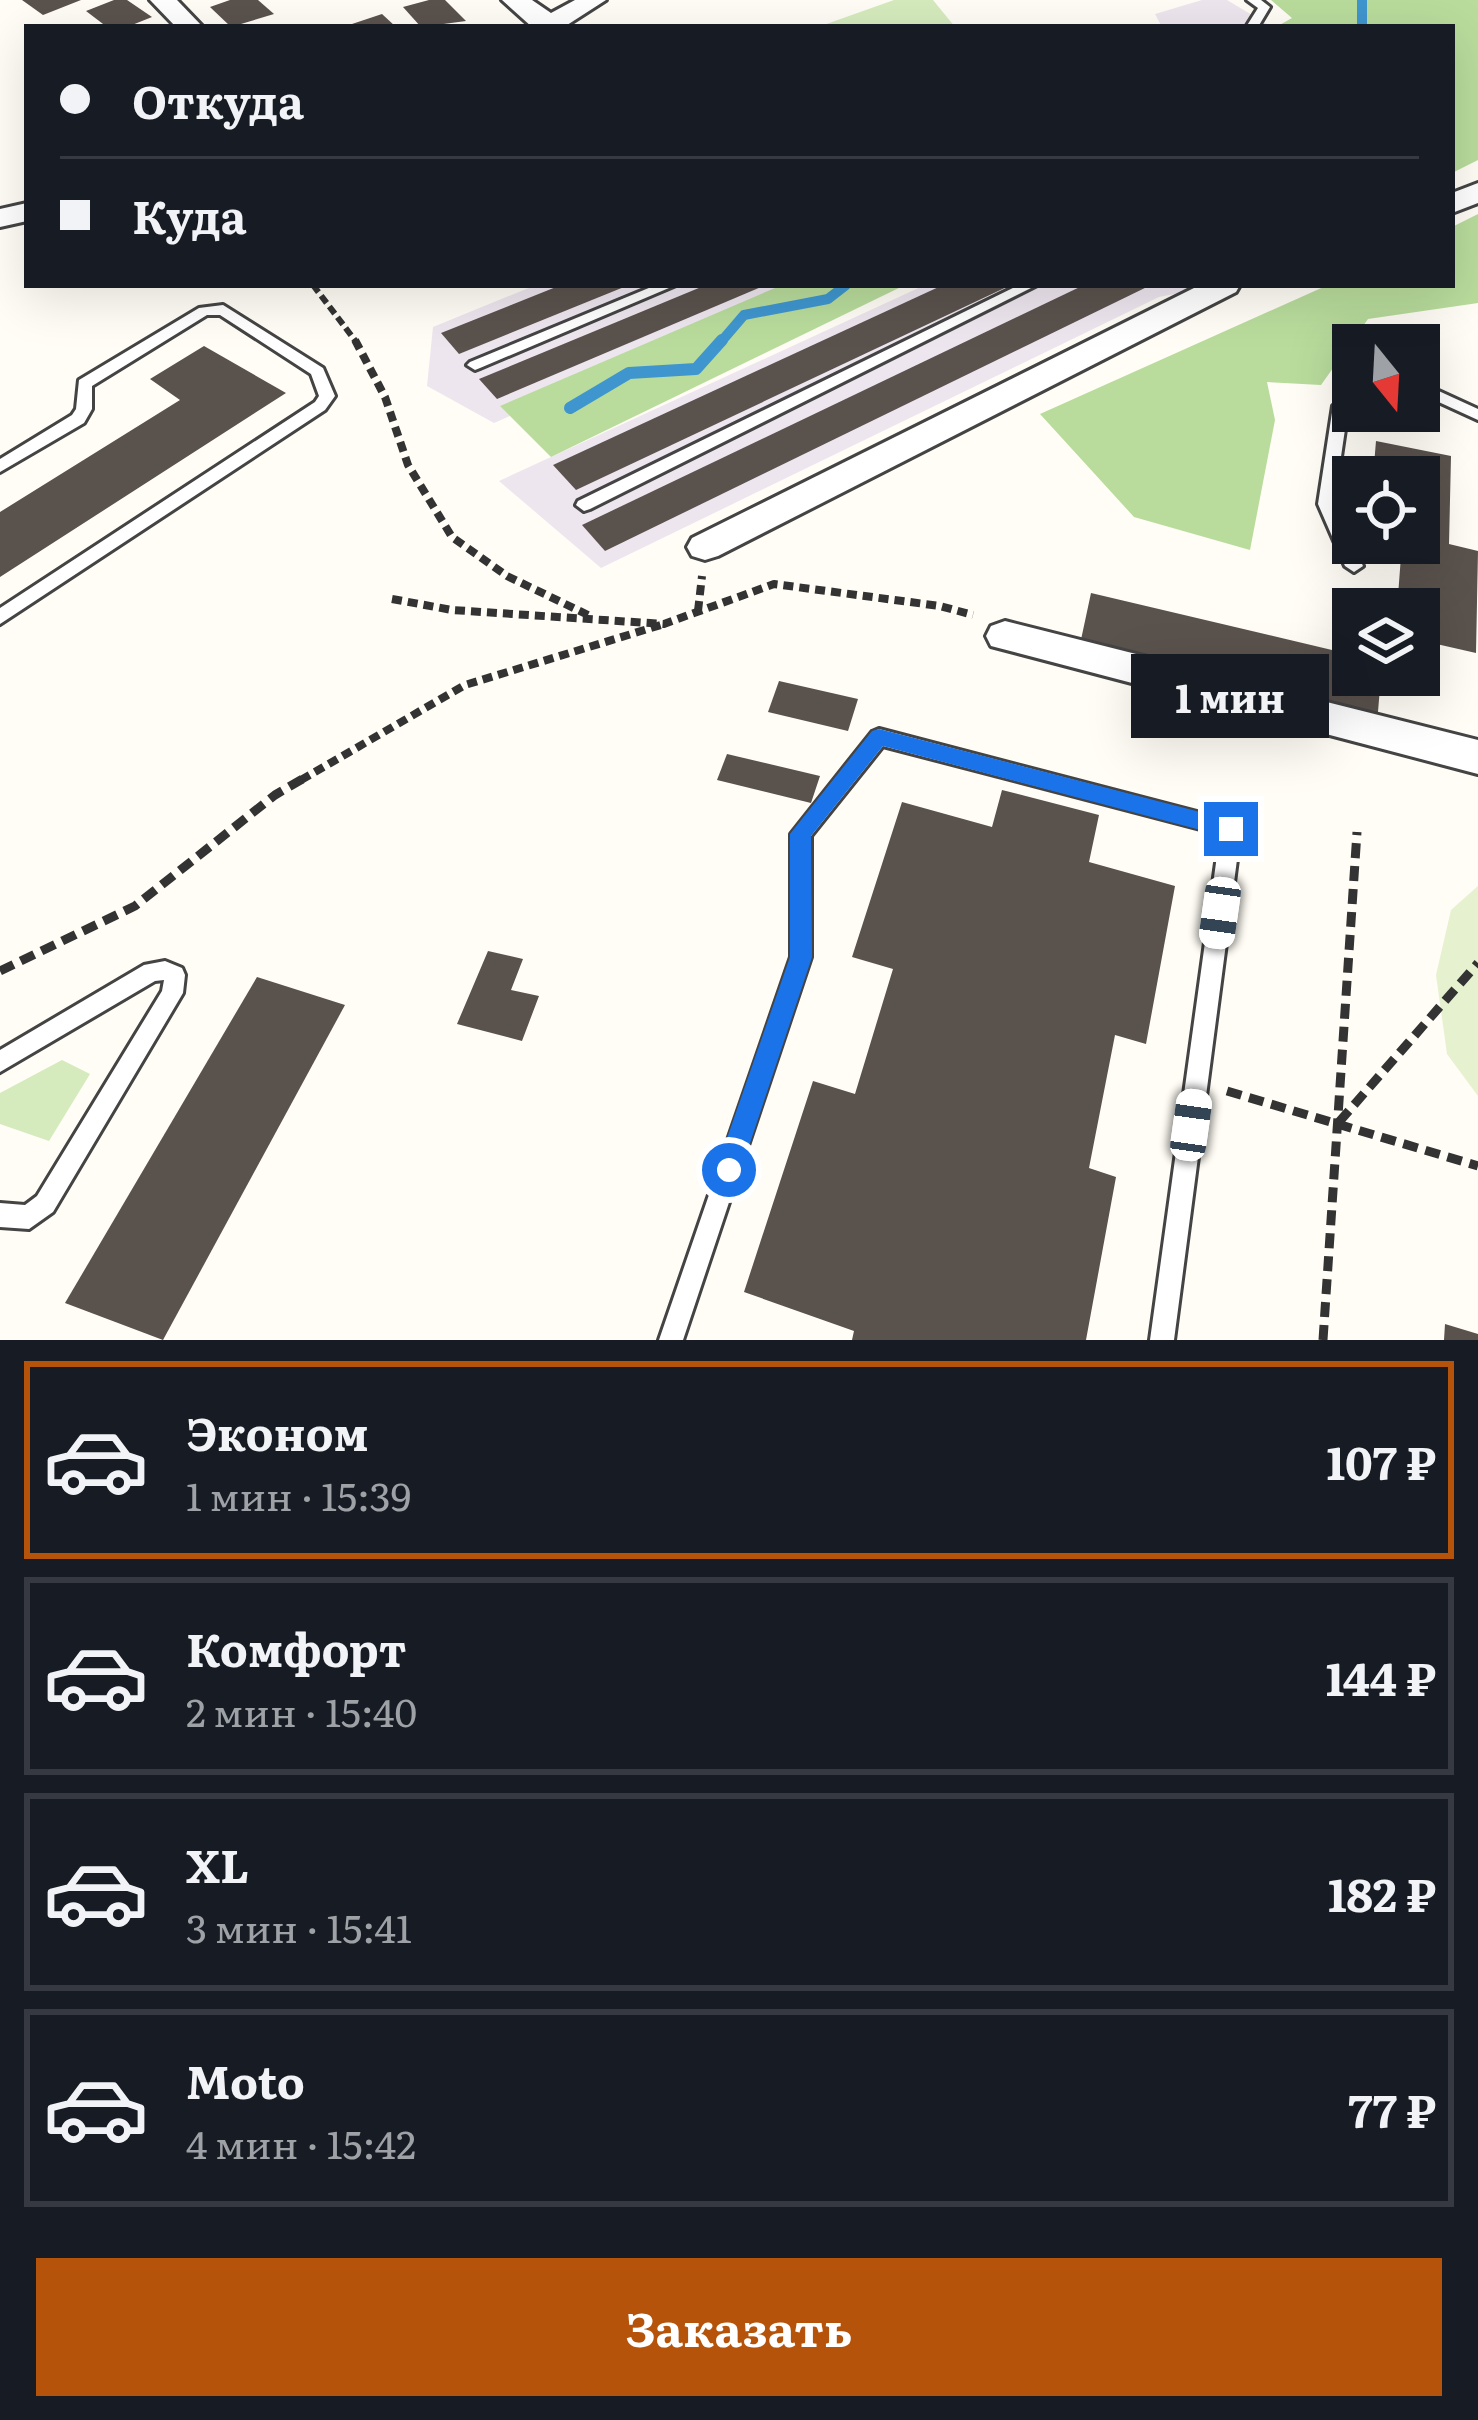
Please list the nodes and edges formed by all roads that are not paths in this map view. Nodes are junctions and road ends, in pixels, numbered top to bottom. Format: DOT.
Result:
graph roads {
  1 [pos="163,0"];
  2 [pos="514,0"];
  3 [pos="1253,0"];
  4 [pos="592,1"];
  5 [pos="187,24"];
  6 [pos="545,24"];
  7 [pos="552,24"];
  8 [pos="1254,24"];
  9 [pos="662,288"];
  10 [pos="1024,288"];
  11 [pos="1219,288"];
  12 [pos="475,365"];
  13 [pos="1440,397"];
  14 [pos="1478,415"];
  15 [pos="1337,432"];
  16 [pos="0,466"];
  17 [pos="584,505"];
  18 [pos="705,548"];
  19 [pos="1354,566"];
  20 [pos="0,617"];
  21 [pos="1005,636"];
  22 [pos="1478,757"];
  23 [pos="0,1062"];
  24 [pos="0,1215"];
  25 [pos="671,1340"];
  26 [pos="1162,1340"];
  1 -- 5 [label="street"];
  2 -- 6 [label="street"];
  3 -- 8 [label="lane"];
  4 -- 7 [label="street"];
  9 -- 12 [label="lane"];
  10 -- 17 [label="lane"];
  11 -- 18 [label="street"];
  13 -- 14 [label="lane"];
  15 -- 19 [label="lane"];
  16 -- 20 [label="lane"];
  21 -- 22 [label="street"];
  23 -- 24 [label="lane"];
  25 -- 26 [label="lane"];
}
